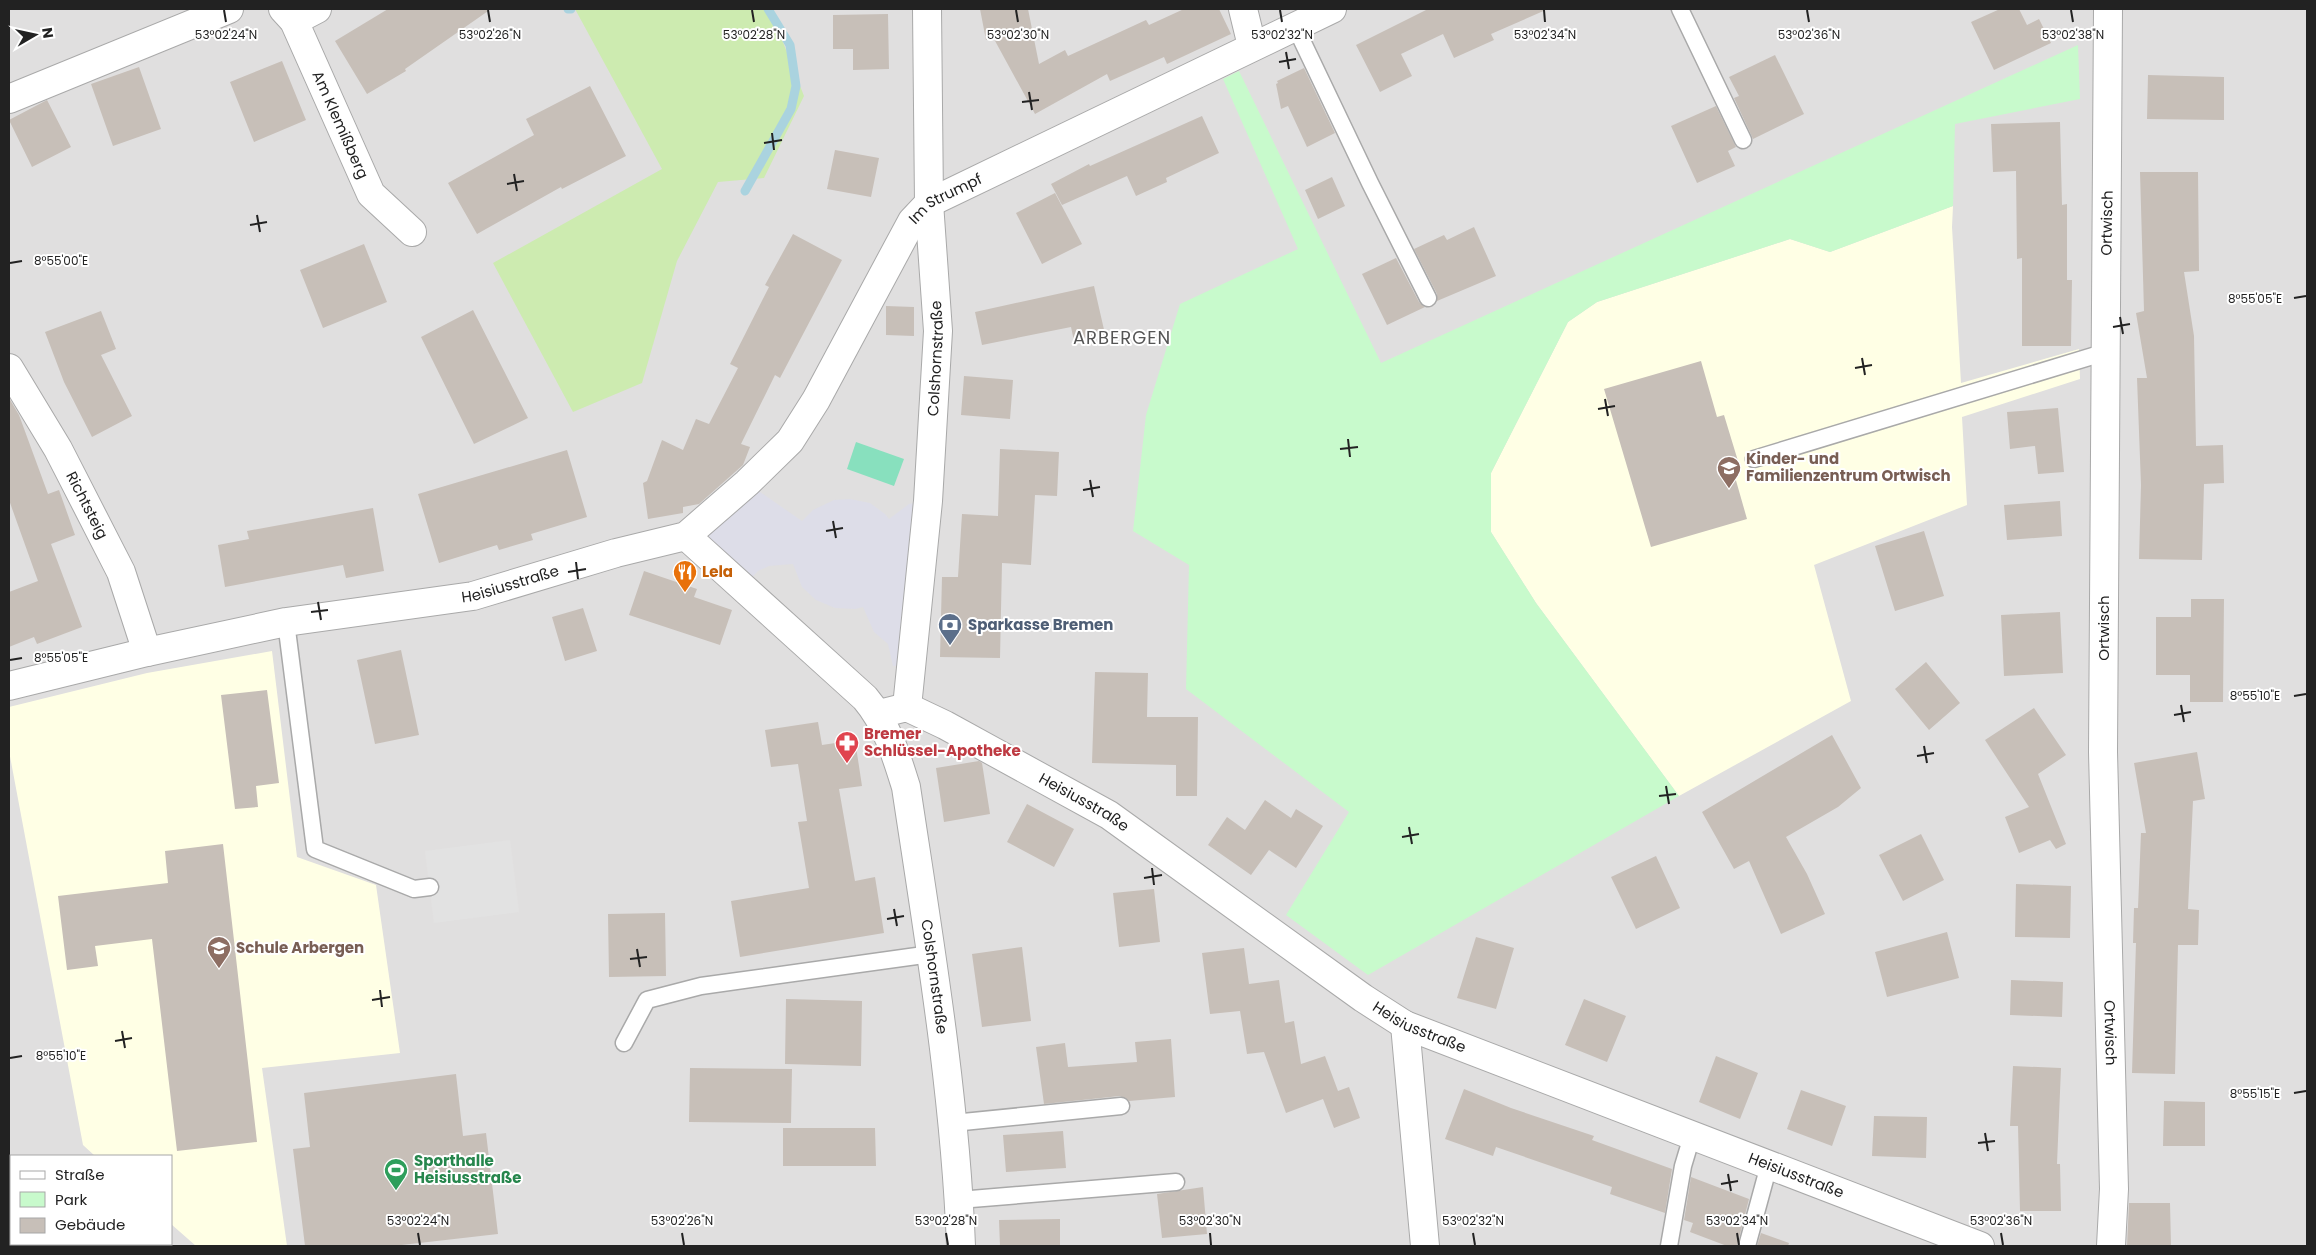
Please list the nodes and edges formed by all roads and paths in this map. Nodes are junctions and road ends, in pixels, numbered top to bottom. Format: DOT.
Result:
graph roads {
  1 [pos="228,9"];
  2 [pos="927,9"];
  3 [pos="1243,9"];
  4 [pos="1332,9"];
  5 [pos="1680,9"];
  6 [pos="2108,9"];
  7 [pos="298,13"];
  8 [pos="1295,26"];
  9 [pos="1252,46"];
  10 [pos="9,99"];
  11 [pos="1743,140"];
  12 [pos="929,203"];
  13 [pos="412,232"];
  14 [pos="1428,298"];
  15 [pos="2106,352"];
  16 [pos="9,368"];
  17 [pos="1754,459"];
  18 [pos="686,536"];
  19 [pos="286,622"];
  20 [pos="147,652"];
  21 [pos="9,686"];
  22 [pos="907,707"];
  23 [pos="879,714"];
  24 [pos="430,886"];
  25 [pos="931,954"];
  26 [pos="1405,1025"];
  27 [pos="624,1043"];
  28 [pos="1121,1106"];
  29 [pos="953,1123"];
  30 [pos="1692,1136"];
  31 [pos="1769,1165"];
  32 [pos="1176,1182"];
  33 [pos="959,1200"];
  34 [pos="960,1246"];
  35 [pos="1425,1246"];
  36 [pos="1669,1246"];
  37 [pos="1747,1246"];
  38 [pos="1980,1246"];
  39 [pos="2111,1246"];
  1 -- 10 [label="street"];
  2 -- 12 [label="street, Colshornstraße"];
  3 -- 9 [label="street"];
  4 -- 8 [label="street, Im Strumpf"];
  5 -- 11 [label="lane"];
  6 -- 15 [label="street, Ortwisch"];
  7 -- 13 [label="street, Am Klemißberg"];
  8 -- 9 [label="street, Im Strumpf"];
  8 -- 14 [label="lane"];
  9 -- 12 [label="street, Im Strumpf"];
  12 -- 18 [label="street, Im Strumpf"];
  12 -- 22 [label="street, Colshornstraße"];
  15 -- 17 [label="lane"];
  15 -- 39 [label="street, Ortwisch"];
  16 -- 20 [label="street, Richtsteig"];
  18 -- 19 [label="street, Heisiusstraße"];
  18 -- 23 [label="street"];
  19 -- 20 [label="street, Heisiusstraße"];
  19 -- 24 [label="lane"];
  20 -- 21 [label="street, Heisiusstraße"];
  22 -- 23 [label="street"];
  22 -- 26 [label="street, Heisiusstraße"];
  23 -- 25 [label="street, Colshornstraße"];
  25 -- 27 [label="lane"];
  25 -- 29 [label="street, Colshornstraße"];
  26 -- 30 [label="street, Heisiusstraße"];
  26 -- 35 [label="street"];
  28 -- 29 [label="lane"];
  29 -- 33 [label="street, Colshornstraße"];
  30 -- 31 [label="street, Heisiusstraße"];
  30 -- 36 [label="lane"];
  31 -- 37 [label="lane"];
  31 -- 38 [label="street, Heisiusstraße"];
  32 -- 33 [label="lane"];
  33 -- 34 [label="street, Colshornstraße"];
}
